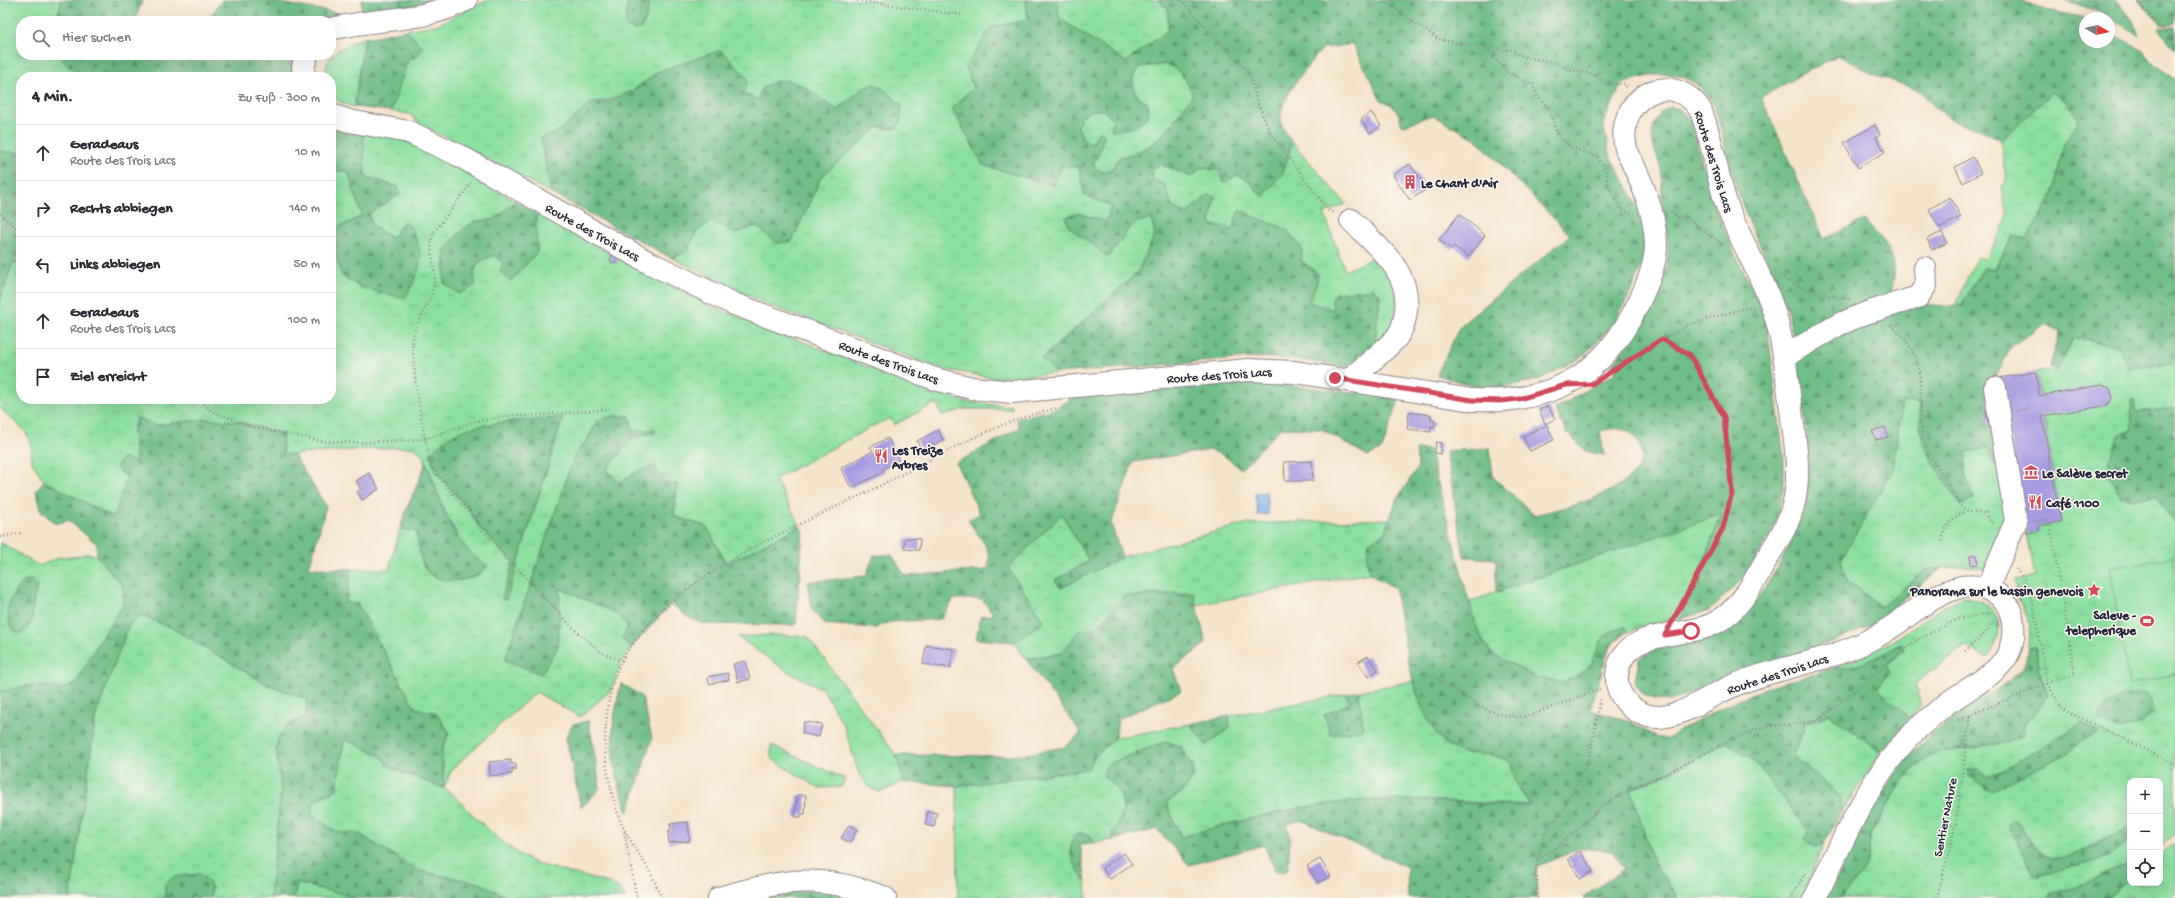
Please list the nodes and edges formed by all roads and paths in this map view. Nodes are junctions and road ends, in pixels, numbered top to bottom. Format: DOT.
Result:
graph roads {
  1 [pos="466,0"];
  2 [pos="853,0"];
  3 [pos="1181,0"];
  4 [pos="1384,0"];
  5 [pos="2136,0"];
  6 [pos="962,15"];
  7 [pos="336,28"];
  8 [pos="2175,43"];
  9 [pos="1486,48"];
  10 [pos="305,60"];
  11 [pos="304,72"];
  12 [pos="1638,100"];
  13 [pos="336,117"];
  14 [pos="481,168"];
  15 [pos="1652,213"];
  16 [pos="0,214"];
  17 [pos="1351,220"];
  18 [pos="16,227"];
  19 [pos="1726,246"];
  20 [pos="1752,261"];
  21 [pos="1925,268"];
  22 [pos="1773,308"];
  23 [pos="1866,312"];
  24 [pos="1662,339"];
  25 [pos="1785,356"];
  26 [pos="1620,366"];
  27 [pos="1349,380"];
  28 [pos="1079,387"];
  29 [pos="1995,388"];
  30 [pos="204,404"];
  31 [pos="2029,408"];
  32 [pos="610,409"];
  33 [pos="2015,411"];
  34 [pos="425,438"];
  35 [pos="1966,511"];
  36 [pos="2049,518"];
  37 [pos="2025,521"];
  38 [pos="2050,524"];
  39 [pos="22,533"];
  40 [pos="0,537"];
  41 [pos="1942,541"];
  42 [pos="2004,554"];
  43 [pos="1987,589"];
  44 [pos="1665,635"];
  45 [pos="1966,651"];
  46 [pos="622,661"];
  47 [pos="1438,679"];
  48 [pos="2046,683"];
  49 [pos="1970,715"];
  50 [pos="1951,723"];
  51 [pos="2175,764"];
  52 [pos="623,829"];
  53 [pos="1538,859"];
  54 [pos="47,898"];
  55 [pos="56,898"];
  56 [pos="637,898"];
  57 [pos="661,898"];
  58 [pos="718,898"];
  59 [pos="885,898"];
  60 [pos="1537,898"];
  61 [pos="1815,898"];
  62 [pos="1937,898"];
  1 -- 7 [label="street"];
  2 -- 6 [label="path"];
  3 -- 17 [label="path"];
  4 -- 9 [label="path"];
  5 -- 8 [label="path"];
  9 -- 12 [label="path"];
  9 -- 15 [label="path"];
  10 -- 11 [label="street"];
  12 -- 15 [label="street, Route des Trois Lacs"];
  12 -- 20 [label="street, Route des Trois Lacs"];
  13 -- 14 [label="street, Route des Trois Lacs"];
  14 -- 28 [label="street, Route des Trois Lacs"];
  14 -- 34 [label="path"];
  15 -- 19 [label="path"];
  15 -- 27 [label="street, Route des Trois Lacs"];
  16 -- 18 [label="path"];
  17 -- 27 [label="street"];
  20 -- 22 [label="street, Route des Trois Lacs"];
  20 -- 23 [label="path"];
  21 -- 23 [label="street"];
  22 -- 24 [label="path"];
  22 -- 25 [label="street, Route des Trois Lacs"];
  23 -- 25 [label="street"];
  23 -- 35 [label="path"];
  24 -- 26 [label="path"];
  24 -- 44 [label="path"];
  25 -- 44 [label="street, Route des Trois Lacs"];
  27 -- 28 [label="street, Route des Trois Lacs"];
  28 -- 46 [label="path"];
  29 -- 37 [label="street"];
  30 -- 34 [label="path"];
  31 -- 33 [label="path"];
  32 -- 34 [label="path"];
  34 -- 46 [label="path"];
  35 -- 37 [label="path"];
  35 -- 41 [label="path"];
  36 -- 37 [label="path"];
  37 -- 42 [label="street"];
  38 -- 48 [label="path"];
  39 -- 40 [label="path"];
  42 -- 43 [label="street"];
  42 -- 48 [label="path"];
  43 -- 44 [label="street, Route des Trois Lacs"];
  43 -- 61 [label="street, Route des Trois Lacs"];
  45 -- 53 [label="path"];
  46 -- 52 [label="path"];
  47 -- 53 [label="path"];
  48 -- 49 [label="path"];
  48 -- 51 [label="path"];
  49 -- 50 [label="path"];
  49 -- 62 [label="path, Sentier Nature"];
  52 -- 56 [label="path"];
  52 -- 57 [label="path"];
  53 -- 60 [label="path"];
  54 -- 55 [label="path"];
  58 -- 59 [label="street"];
}
